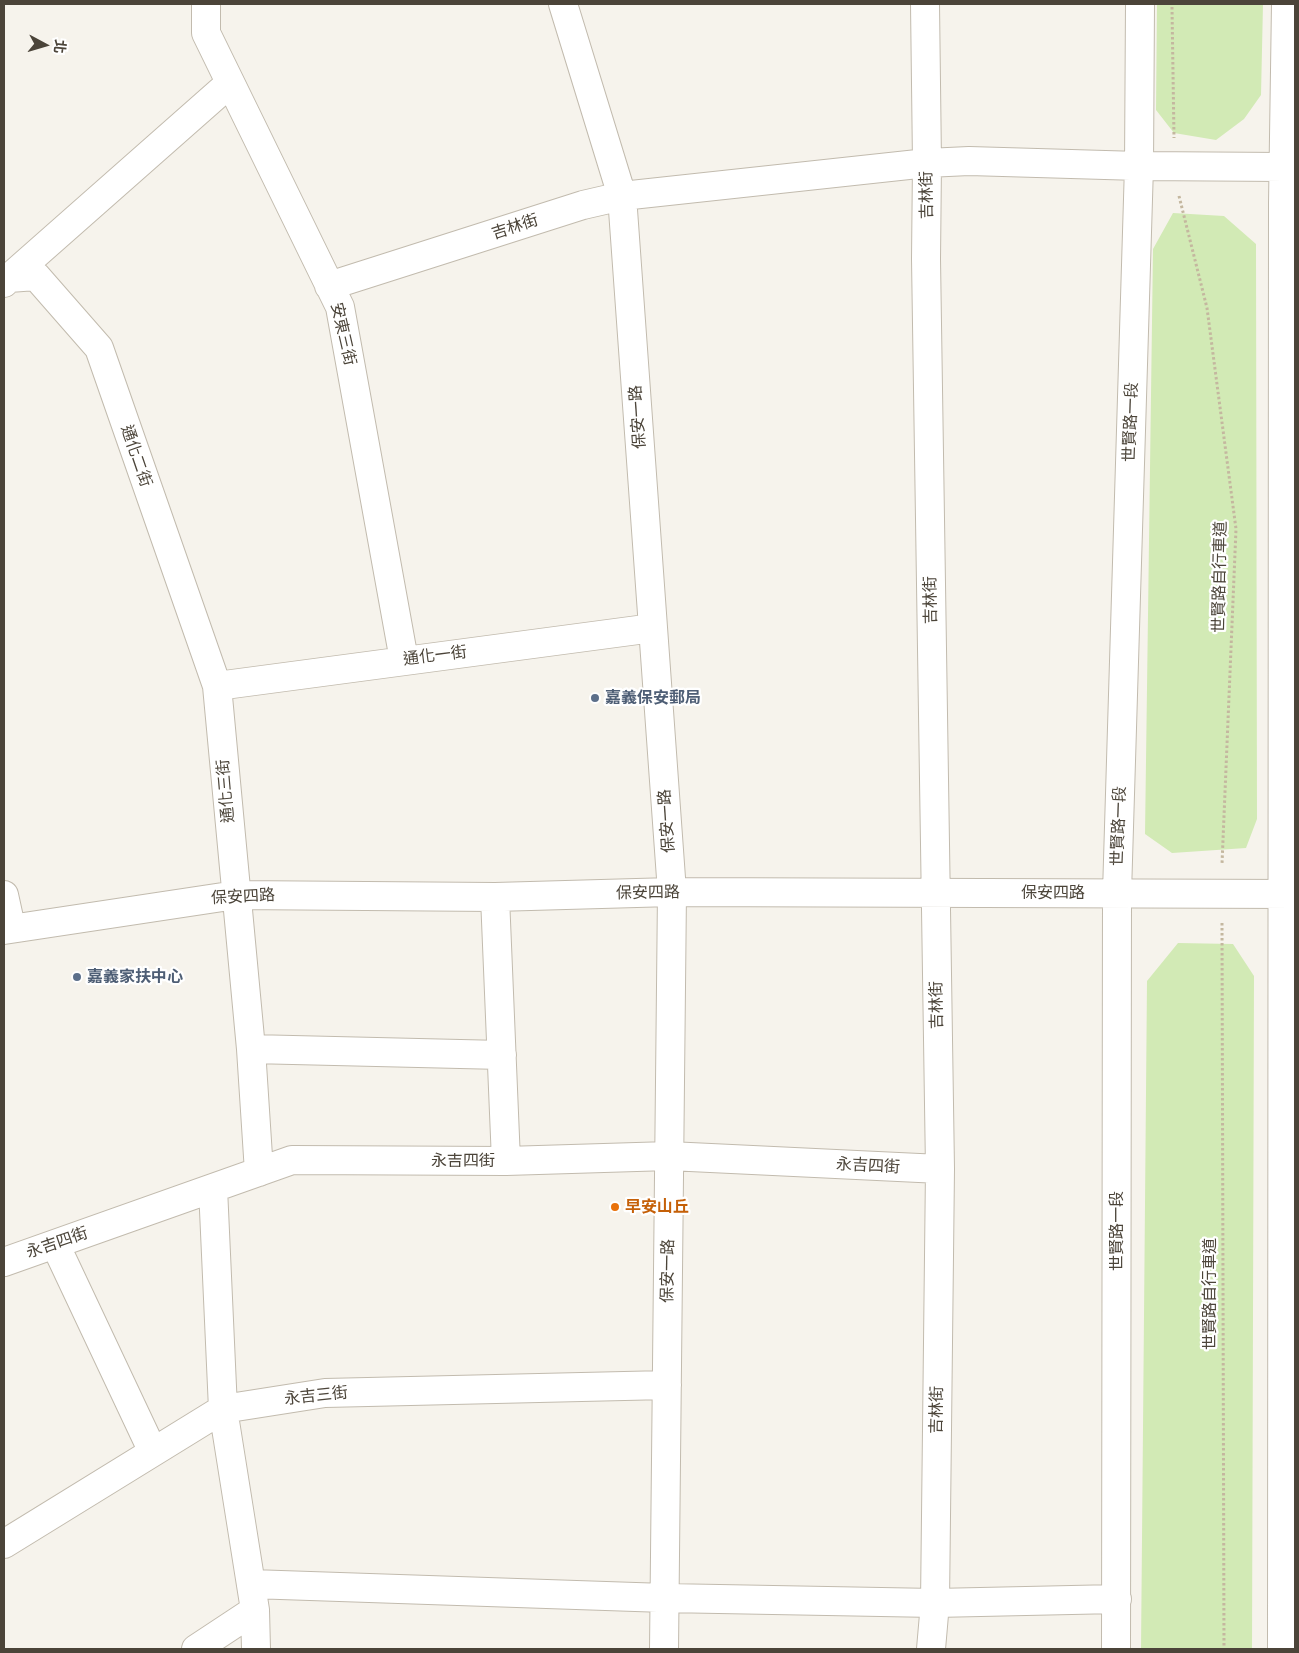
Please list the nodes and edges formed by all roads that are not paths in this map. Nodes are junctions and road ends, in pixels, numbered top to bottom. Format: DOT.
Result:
graph roads {
  1 [pos="206,4"];
  2 [pos="563,4"];
  3 [pos="926,4"];
  4 [pos="1140,4"];
  5 [pos="1286,4"];
  6 [pos="230,83"];
  7 [pos="927,163"];
  8 [pos="1139,166"];
  9 [pos="1284,167"];
  10 [pos="622,196"];
  11 [pos="6,280"];
  12 [pos="329,286"];
  13 [pos="653,628"];
  14 [pos="404,660"];
  15 [pos="217,686"];
  16 [pos="672,892"];
  17 [pos="935,892"];
  18 [pos="1117,893"];
  19 [pos="1290,894"];
  20 [pos="4,895"];
  21 [pos="236,895"];
  22 [pos="496,897"];
  23 [pos="8,928"];
  24 [pos="251,1049"];
  25 [pos="502,1055"];
  26 [pos="670,1156"];
  27 [pos="506,1161"];
  28 [pos="940,1169"];
  29 [pos="259,1172"];
  30 [pos="213,1188"];
  31 [pos="54,1244"];
  32 [pos="4,1262"];
  33 [pos="667,1386"];
  34 [pos="223,1409"];
  35 [pos="153,1452"];
  36 [pos="4,1544"];
  37 [pos="251,1584"];
  38 [pos="665,1598"];
  39 [pos="1117,1599"];
  40 [pos="935,1603"];
  41 [pos="255,1610"];
  42 [pos="196,1649"];
  43 [pos="256,1649"];
  44 [pos="664,1649"];
  45 [pos="931,1649"];
  46 [pos="1116,1649"];
  47 [pos="1282,1649"];
  1 -- 6 [label="street, 安東三街"];
  2 -- 10 [label="street, 保安一路"];
  3 -- 7 [label="street"];
  4 -- 8 [label="street, 世賢路一段"];
  5 -- 9 [label="street"];
  6 -- 11 [label="street"];
  6 -- 12 [label="street, 安東三街"];
  7 -- 8 [label="street"];
  7 -- 10 [label="street, 吉林街"];
  7 -- 17 [label="street, 吉林街"];
  8 -- 9 [label="street"];
  8 -- 18 [label="street, 世賢路一段"];
  9 -- 19 [label="street"];
  10 -- 12 [label="street, 吉林街"];
  10 -- 13 [label="street, 保安一路"];
  11 -- 15 [label="street, 通化二街"];
  12 -- 14 [label="street, 安東三街"];
  13 -- 14 [label="street, 通化一街"];
  13 -- 16 [label="street, 保安一路"];
  14 -- 15 [label="street, 通化一街"];
  15 -- 21 [label="street, 通化三街"];
  16 -- 17 [label="street, 保安四路"];
  16 -- 22 [label="street, 保安四路"];
  16 -- 26 [label="street, 保安一路"];
  17 -- 18 [label="street, 保安四路"];
  17 -- 28 [label="street, 吉林街"];
  18 -- 19 [label="street, 保安四路"];
  18 -- 39 [label="street, 世賢路一段"];
  19 -- 47 [label="street"];
  20 -- 23 [label="street"];
  21 -- 22 [label="street, 保安四路"];
  21 -- 23 [label="street, 保安四路"];
  21 -- 24 [label="street, 通化三街"];
  22 -- 25 [label="street"];
  24 -- 25 [label="street"];
  24 -- 29 [label="street, 通化三街"];
  25 -- 27 [label="street"];
  26 -- 27 [label="street, 永吉四街"];
  26 -- 28 [label="street, 永吉四街"];
  26 -- 33 [label="street, 保安一路"];
  27 -- 29 [label="street, 永吉四街"];
  28 -- 40 [label="street, 吉林街"];
  29 -- 30 [label="street, 永吉四街"];
  30 -- 31 [label="street, 永吉四街"];
  30 -- 34 [label="street"];
  31 -- 32 [label="street, 永吉四街"];
  31 -- 35 [label="street"];
  33 -- 34 [label="street, 永吉三街"];
  33 -- 38 [label="street, 保安一路"];
  34 -- 35 [label="street, 永吉三街"];
  34 -- 37 [label="street"];
  35 -- 36 [label="street, 永吉三街"];
  37 -- 38 [label="street"];
  37 -- 41 [label="street"];
  38 -- 40 [label="street"];
  38 -- 44 [label="street, 保安一路"];
  39 -- 40 [label="street"];
  39 -- 46 [label="street, 世賢路一段"];
  40 -- 45 [label="street, 吉林街"];
  41 -- 42 [label="street"];
  41 -- 43 [label="street"];
}
